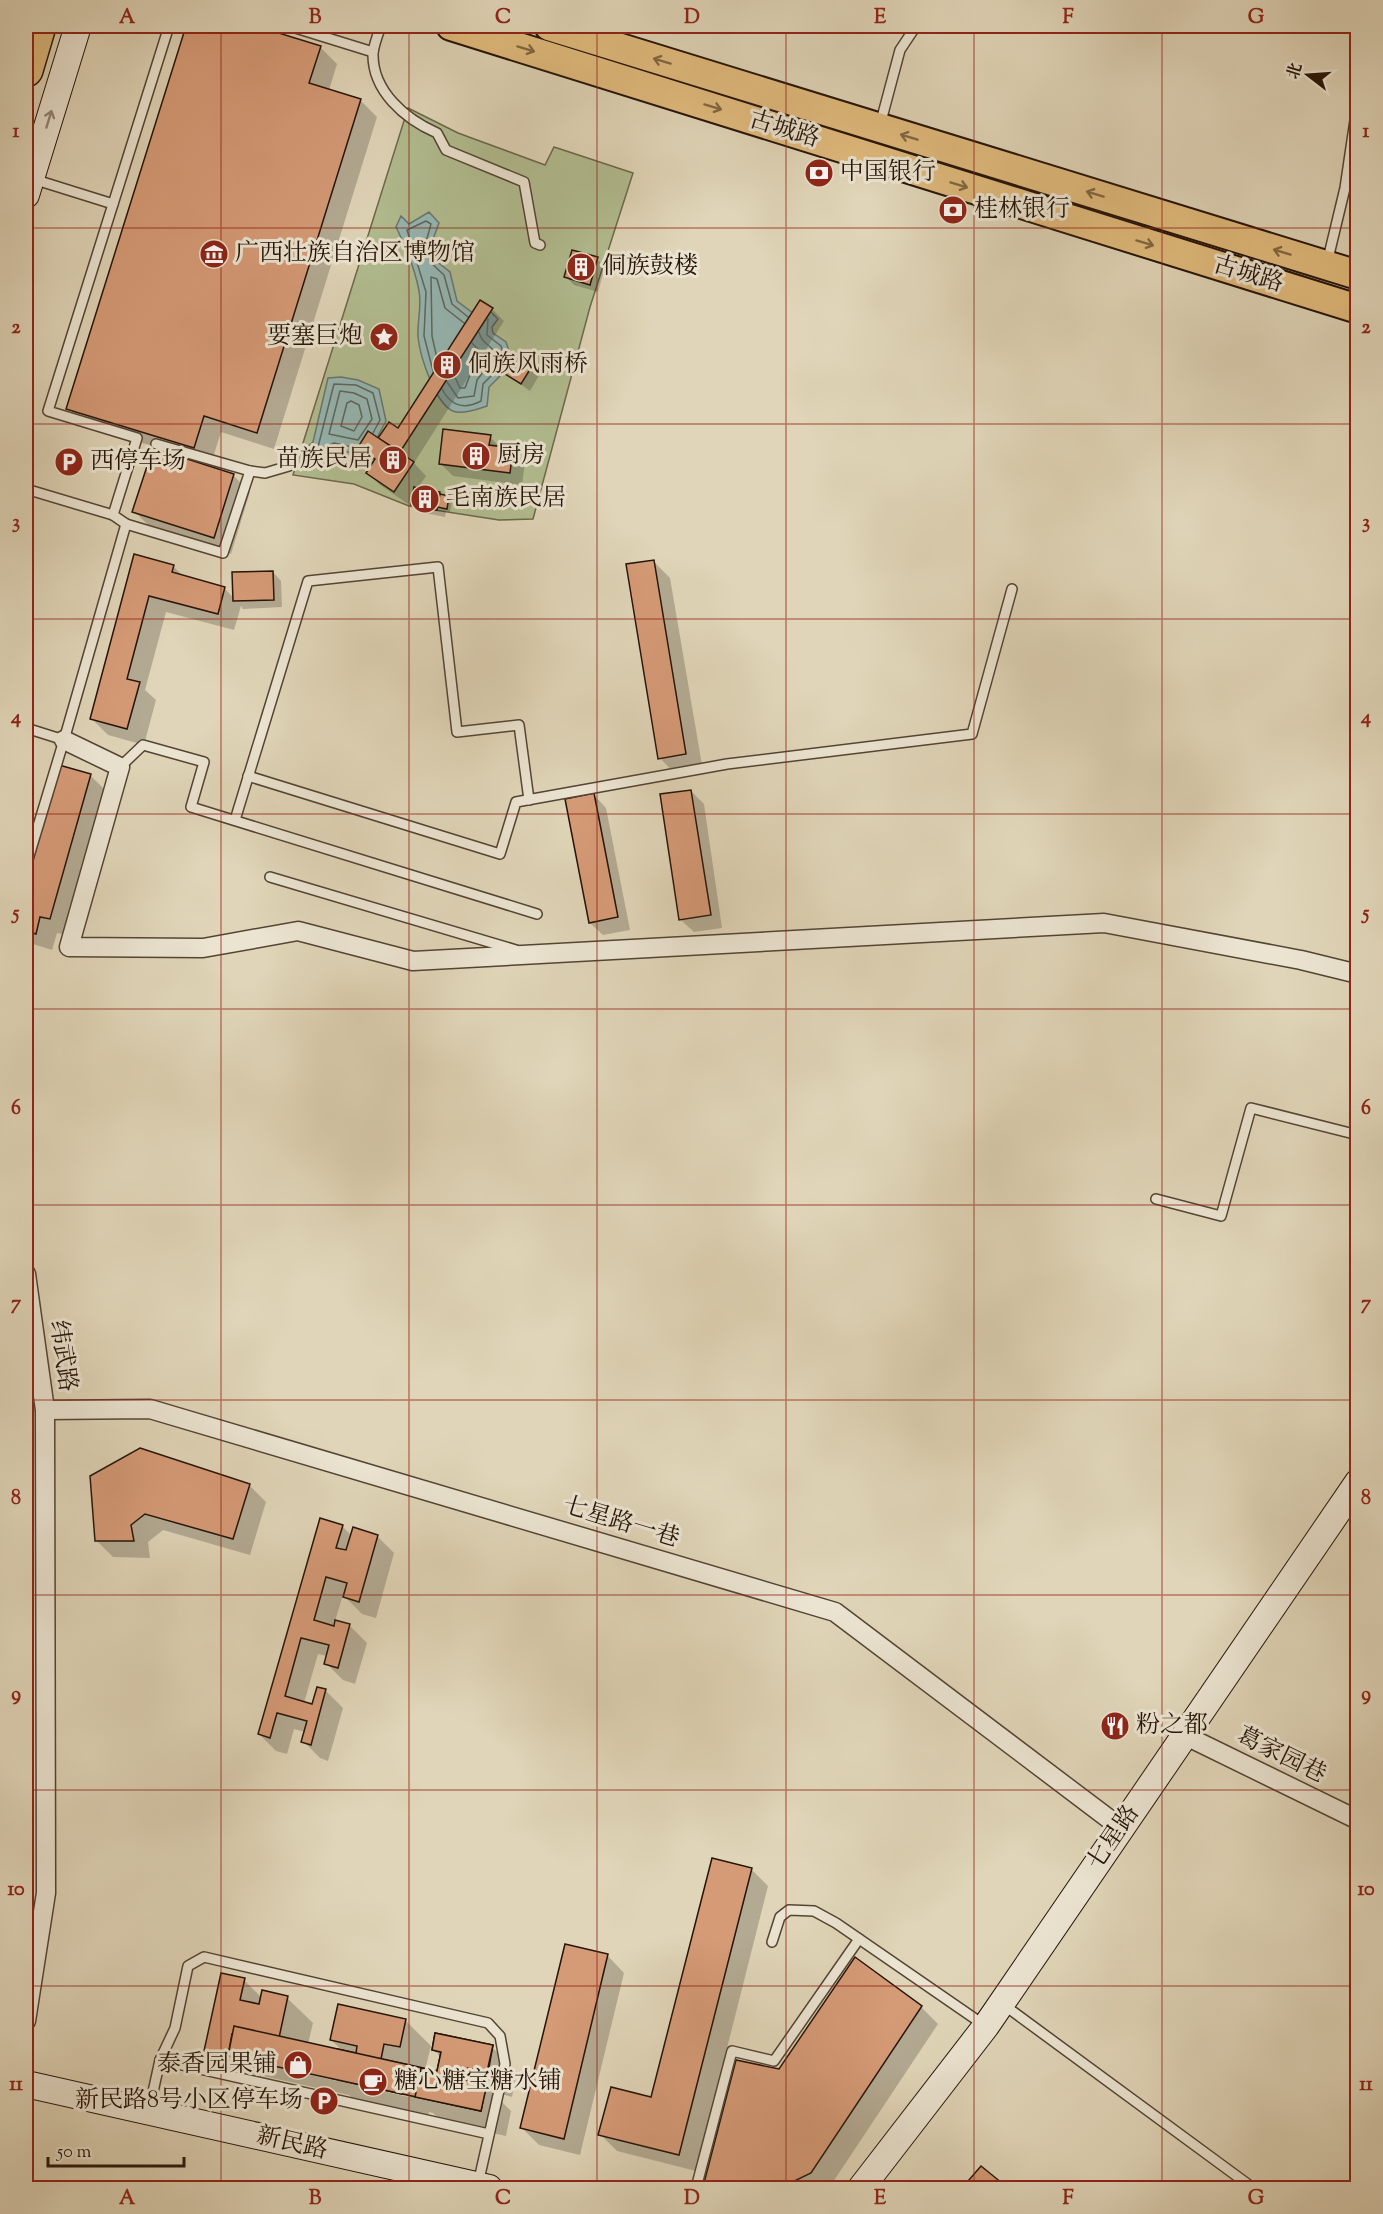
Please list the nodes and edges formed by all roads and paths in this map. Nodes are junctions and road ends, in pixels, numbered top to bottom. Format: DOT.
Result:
graph roads {
  1 [pos="39,26"];
  2 [pos="78,26"];
  3 [pos="169,26"];
  4 [pos="289,26"];
  5 [pos="381,26"];
  6 [pos="451,26"];
  7 [pos="549,26"];
  8 [pos="916,26"];
  9 [pos="1357,26"];
  10 [pos="1358,44"];
  11 [pos="374,52"];
  12 [pos="26,70"];
  13 [pos="1358,99"];
  14 [pos="879,128"];
  15 [pos="28,187"];
  16 [pos="113,204"];
  17 [pos="540,245"];
  18 [pos="1327,266"];
  19 [pos="1358,275"];
  20 [pos="1358,309"];
  21 [pos="156,444"];
  22 [pos="290,466"];
  23 [pos="250,471"];
  24 [pos="26,489"];
  25 [pos="113,515"];
  26 [pos="126,524"];
  27 [pos="1012,589"];
  28 [pos="26,728"];
  29 [pos="64,740"];
  30 [pos="120,767"];
  31 [pos="248,777"];
  32 [pos="528,800"];
  33 [pos="235,820"];
  34 [pos="26,866"];
  35 [pos="270,877"];
  36 [pos="537,914"];
  37 [pos="530,955"];
  38 [pos="1358,974"];
  39 [pos="1358,1135"];
  40 [pos="1156,1199"];
  41 [pos="26,1274"];
  42 [pos="45,1410"];
  43 [pos="1358,1482"];
  44 [pos="1184,1735"];
  45 [pos="1358,1820"];
  46 [pos="1121,1828"];
  47 [pos="859,1939"];
  48 [pos="772,1942"];
  49 [pos="1002,2003"];
  50 [pos="26,2021"];
  51 [pos="986,2026"];
  52 [pos="160,2060"];
  53 [pos="26,2084"];
  54 [pos="148,2112"];
  55 [pos="489,2134"];
  56 [pos="483,2187"];
  57 [pos="696,2188"];
  58 [pos="861,2188"];
  59 [pos="1253,2188"];
  1 -- 12 [label="highway"];
  15 -- 2 [label="main road, one-way"];
  3 -- 16 [label="lane"];
  4 -- 11 [label="lane"];
  5 -- 11 [label="lane"];
  6 -- 20 [label="main road, 古城路, one-way"];
  14 -- 7 [label="main road, 古城路, one-way"];
  8 -- 14 [label="lane"];
  9 -- 10 [label="lane"];
  11 -- 17 [label="lane"];
  13 -- 18 [label="lane"];
  18 -- 14 [label="main road, 古城路, one-way"];
  15 -- 16 [label="lane"];
  16 -- 25 [label="lane"];
  18 -- 19 [label="main road, 古城路"];
  21 -- 23 [label="lane"];
  22 -- 23 [label="lane"];
  23 -- 26 [label="lane"];
  24 -- 25 [label="lane"];
  25 -- 26 [label="lane"];
  26 -- 29 [label="lane"];
  27 -- 32 [label="lane"];
  28 -- 29 [label="lane"];
  29 -- 30 [label="street"];
  29 -- 34 [label="lane"];
  30 -- 33 [label="lane"];
  30 -- 37 [label="street"];
  31 -- 32 [label="lane"];
  31 -- 32 [label="lane"];
  31 -- 33 [label="lane"];
  33 -- 36 [label="lane"];
  35 -- 37 [label="lane"];
  37 -- 38 [label="street"];
  39 -- 40 [label="lane"];
  41 -- 42 [label="street, 纬武路"];
  42 -- 46 [label="street, 七星路一巷"];
  42 -- 50 [label="street, 纬武路"];
  43 -- 44 [label="main road, 七星路"];
  44 -- 45 [label="street, 葛家园巷"];
  44 -- 46 [label="main road, 七星路"];
  46 -- 49 [label="main road, 七星路"];
  47 -- 48 [label="lane"];
  47 -- 51 [label="lane"];
  47 -- 57 [label="lane"];
  49 -- 51 [label="main road, 七星路"];
  49 -- 59 [label="lane"];
  51 -- 58 [label="main road, 七星路"];
  52 -- 54 [label="lane"];
  52 -- 55 [label="lane"];
  52 -- 55 [label="lane"];
  53 -- 54 [label="main road, 新民路"];
  54 -- 56 [label="main road, 新民路"];
  55 -- 56 [label="lane"];
}
